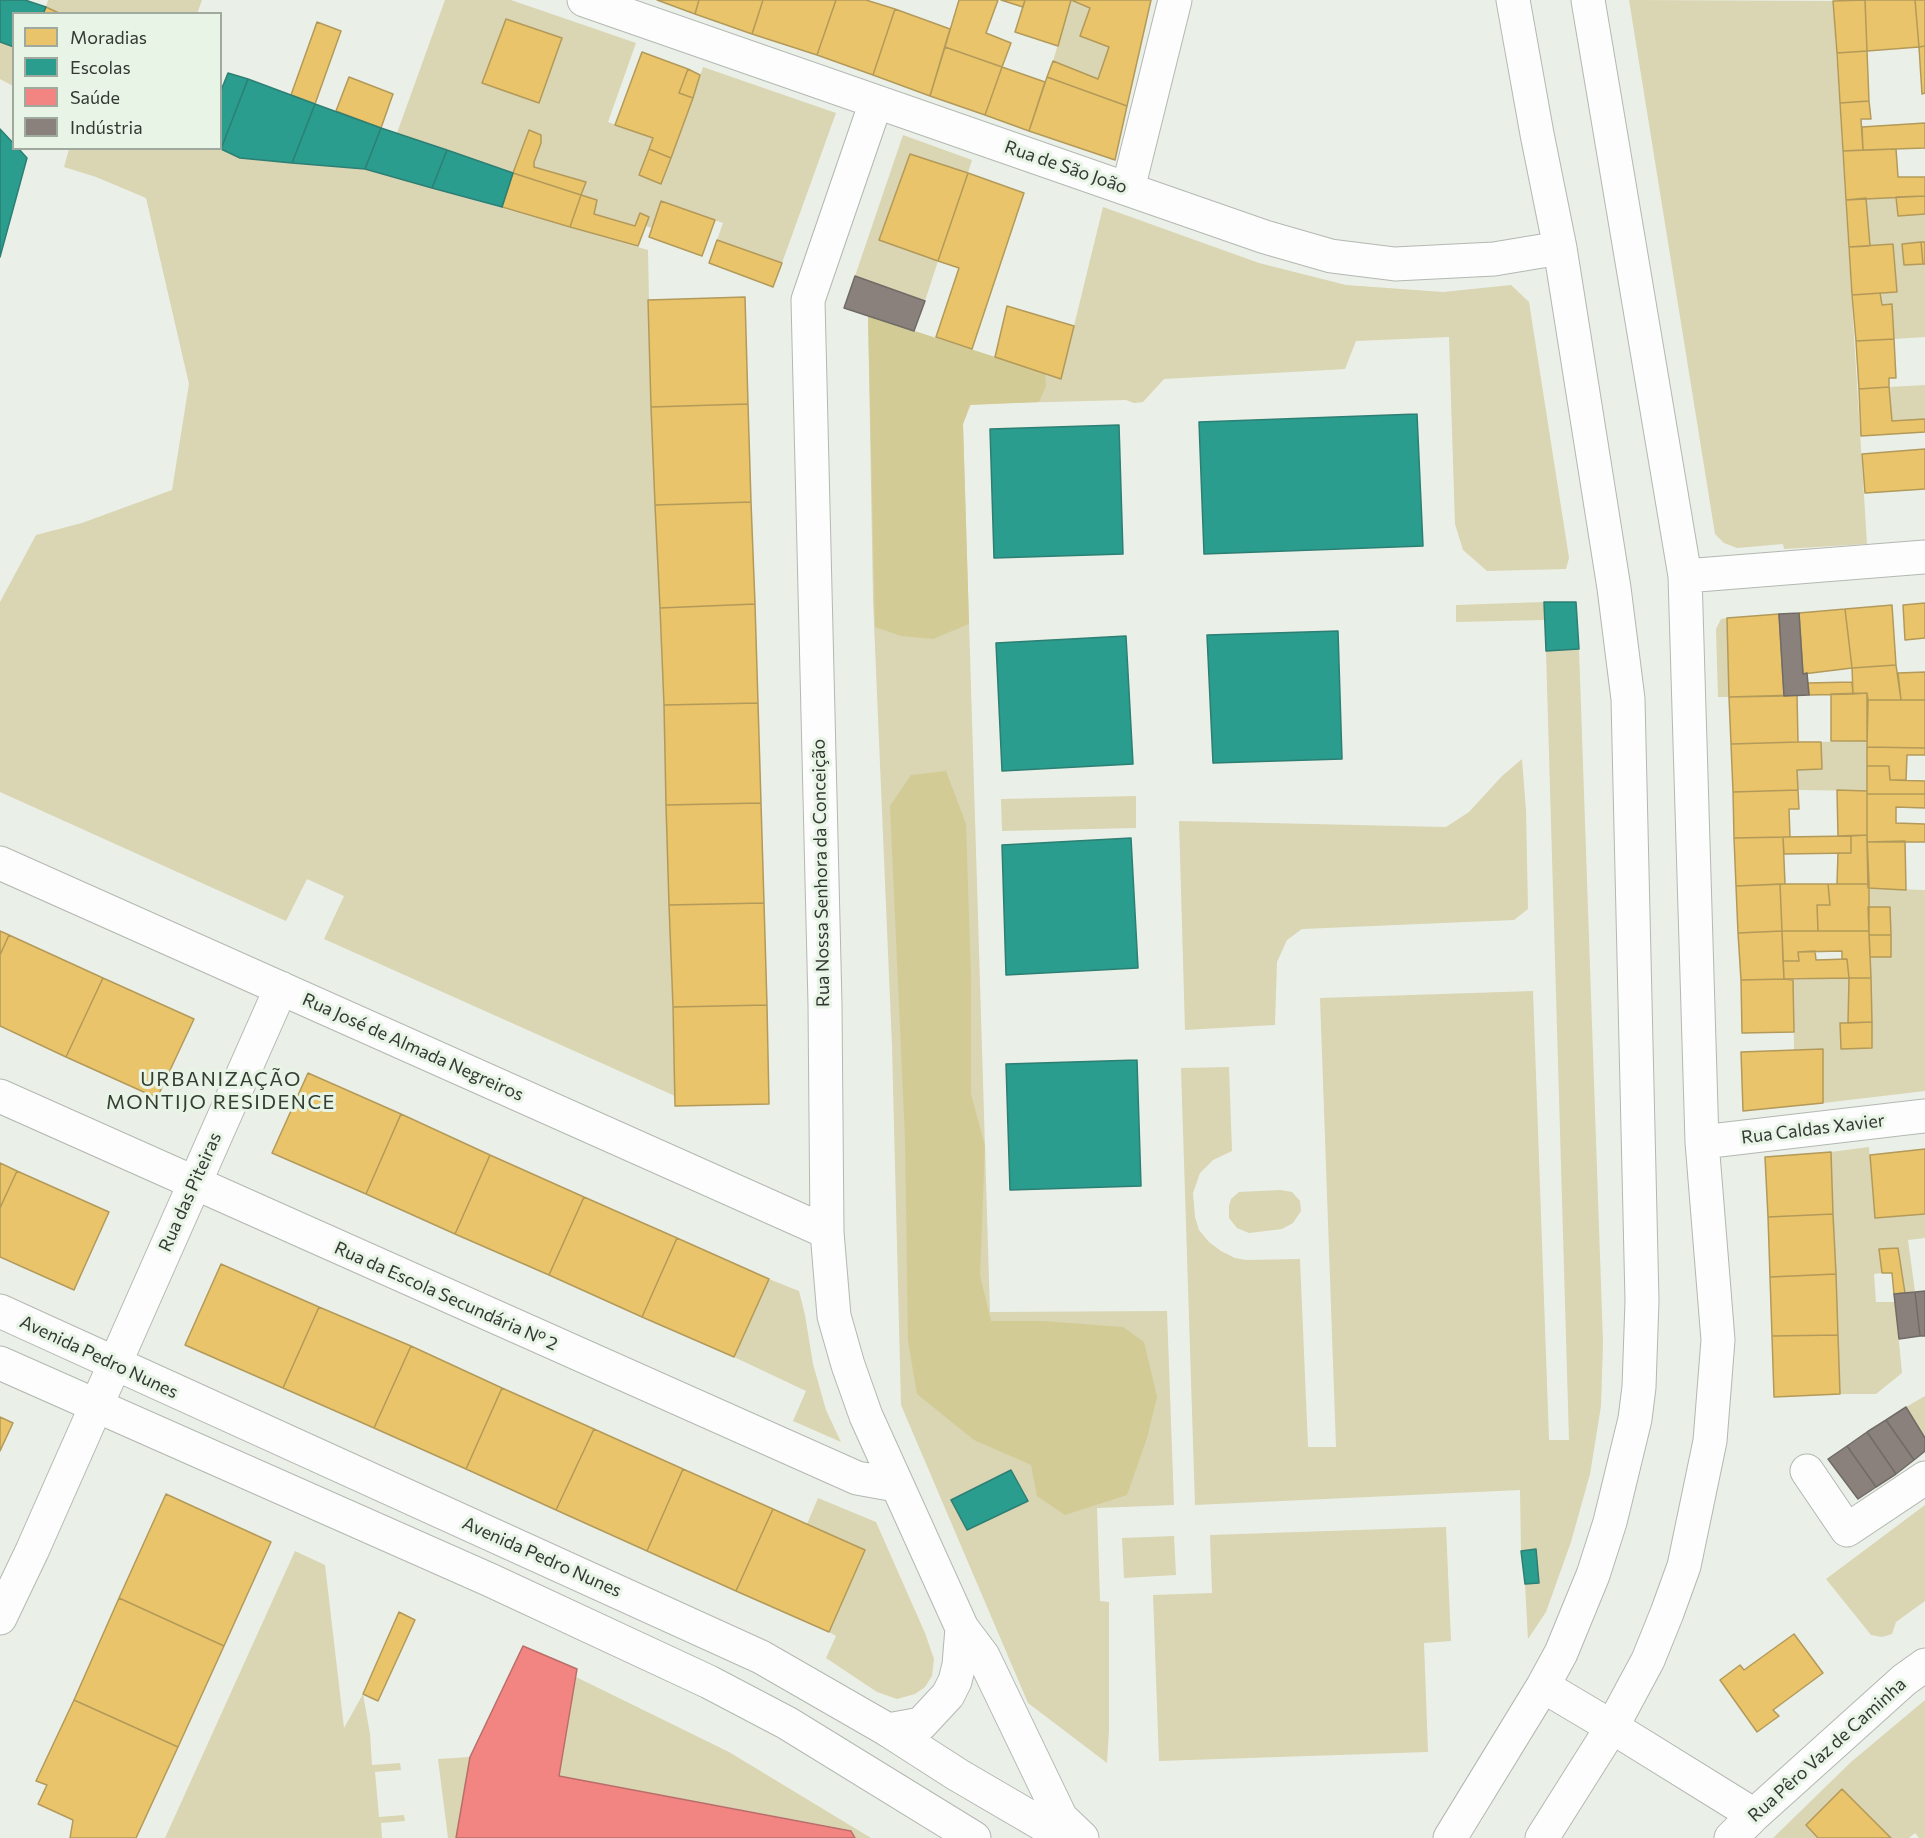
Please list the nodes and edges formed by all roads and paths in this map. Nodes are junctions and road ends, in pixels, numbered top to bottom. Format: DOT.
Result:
graph roads {
  1 [pos="584,0"];
  2 [pos="1175,0"];
  3 [pos="1513,0"];
  4 [pos="1588,0"];
  5 [pos="876,102"];
  6 [pos="1128,189"];
  7 [pos="1560,248"];
  8 [pos="1925,557"];
  9 [pos="1685,576"];
  10 [pos="0,863"];
  11 [pos="280,988"];
  12 [pos="0,1096"];
  13 [pos="1925,1116"];
  14 [pos="1702,1142"];
  15 [pos="194,1183"];
  16 [pos="827,1232"];
  17 [pos="0,1311"];
  18 [pos="0,1363"];
  19 [pos="114,1364"];
  20 [pos="96,1406"];
  21 [pos="1807,1472"];
  22 [pos="1925,1478"];
  23 [pos="896,1485"];
  24 [pos="8,1580"];
  25 [pos="0,1618"];
  26 [pos="962,1629"];
  27 [pos="1925,1665"];
  28 [pos="1543,1686"];
  29 [pos="1612,1726"];
  30 [pos="888,1730"];
  31 [pos="1754,1815"];
  32 [pos="974,1838"];
  33 [pos="1065,1838"];
  34 [pos="1082,1838"];
  35 [pos="1450,1838"];
  36 [pos="1542,1838"];
  37 [pos="1731,1838"];
  1 -- 5 [label="street, Rua de São João"];
  2 -- 6 [label="street"];
  3 -- 7 [label="street"];
  4 -- 9 [label="street"];
  5 -- 6 [label="street, Rua de São João"];
  5 -- 16 [label="street, Rua Nossa Senhora da Conceição"];
  6 -- 7 [label="street, Rua de São João"];
  7 -- 28 [label="street"];
  8 -- 9 [label="street"];
  9 -- 14 [label="street"];
  10 -- 11 [label="street, Rua José de Almada Negreiros"];
  11 -- 15 [label="street, Rua das Piteiras"];
  11 -- 16 [label="street, Rua José de Almada Negreiros"];
  12 -- 15 [label="street, Rua da Escola Secundária Nº 2"];
  13 -- 14 [label="street, Rua Caldas Xavier"];
  14 -- 29 [label="street"];
  15 -- 19 [label="street, Rua das Piteiras"];
  15 -- 23 [label="street, Rua da Escola Secundária Nº 2"];
  16 -- 23 [label="street, Rua Nossa Senhora da Conceição"];
  17 -- 19 [label="street, Avenida Pedro Nunes"];
  18 -- 20 [label="street"];
  19 -- 20 [label="street, Rua das Piteiras"];
  19 -- 30 [label="street, Avenida Pedro Nunes"];
  20 -- 24 [label="street, Rua das Piteiras"];
  20 -- 32 [label="street"];
  21 -- 22 [label="street"];
  23 -- 26 [label="street, Rua Nossa Senhora da Conceição"];
  24 -- 25 [label="street, Rua das Piteiras"];
  26 -- 30 [label="street, Rua Nossa Senhora da Conceição"];
  26 -- 34 [label="street, Rua Nossa Senhora da Conceição"];
  27 -- 31 [label="street, Rua Pêro Vaz de Caminha"];
  28 -- 29 [label="street"];
  28 -- 35 [label="street"];
  29 -- 31 [label="street"];
  29 -- 36 [label="street"];
  30 -- 33 [label="street, Avenida Pedro Nunes"];
  31 -- 37 [label="street, Rua Pêro Vaz de Caminha"];
}
